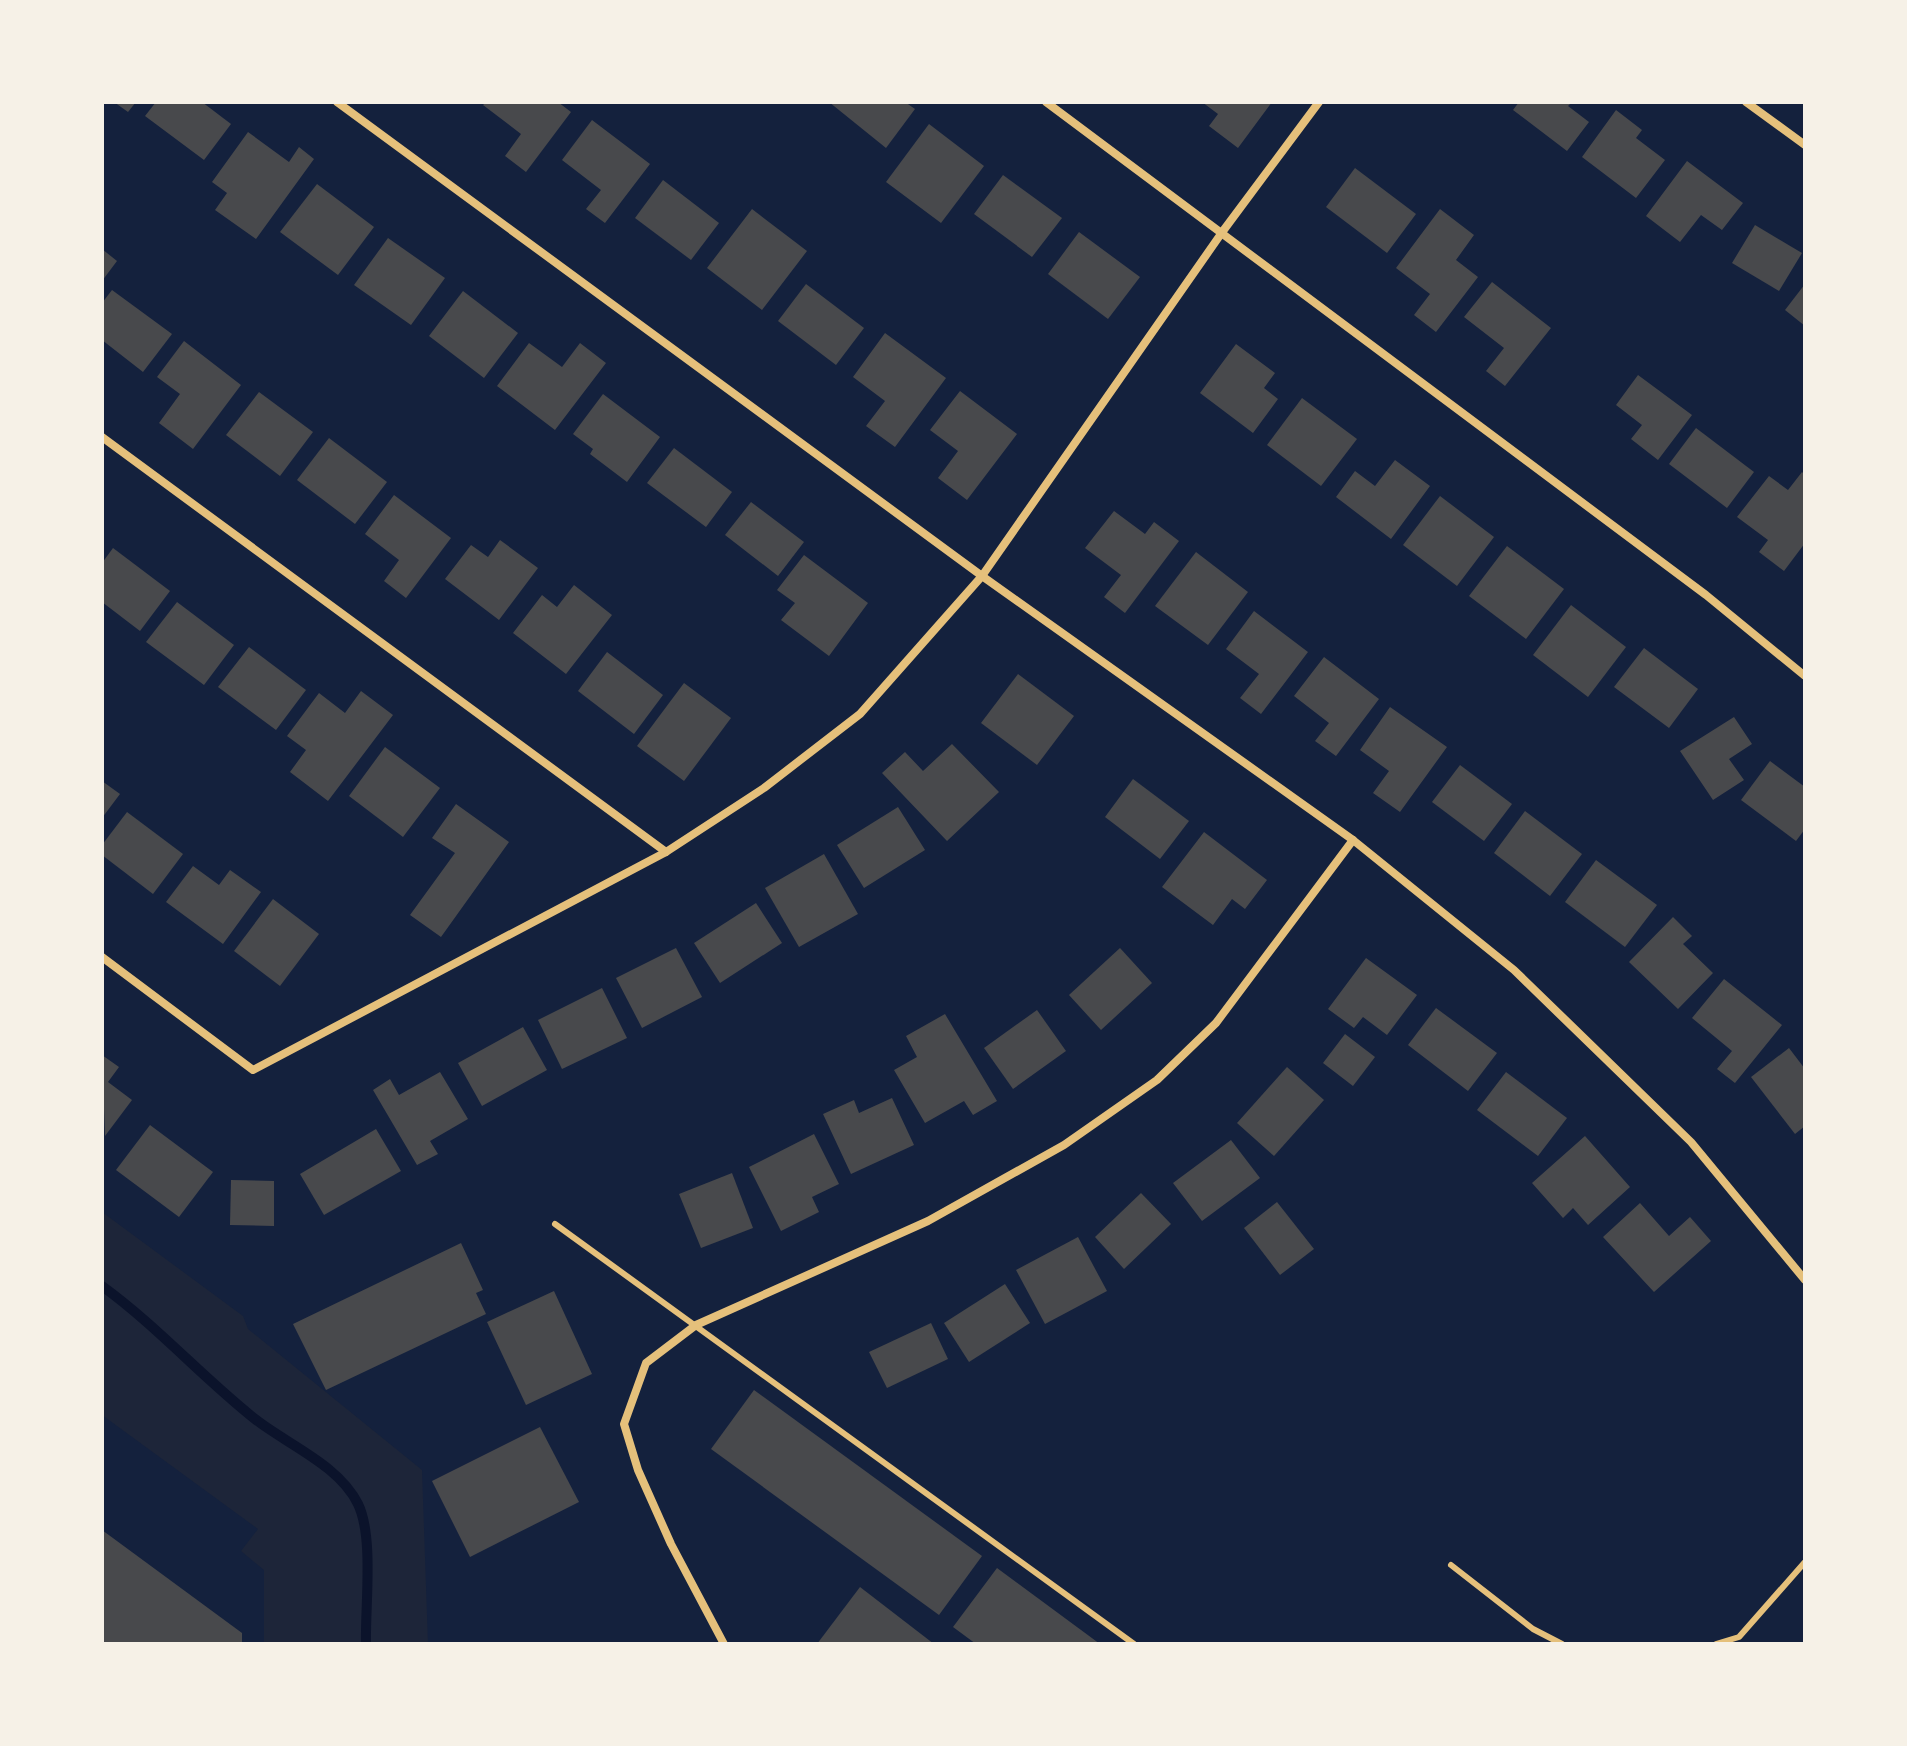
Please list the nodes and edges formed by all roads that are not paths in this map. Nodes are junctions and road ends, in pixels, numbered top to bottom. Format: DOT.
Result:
graph roads {
  1 [pos="337,102"];
  2 [pos="1046,102"];
  3 [pos="1319,102"];
  4 [pos="1746,102"];
  5 [pos="1805,145"];
  6 [pos="1223,231"];
  7 [pos="102,437"];
  8 [pos="982,576"];
  9 [pos="1805,676"];
  10 [pos="1353,840"];
  11 [pos="666,852"];
  12 [pos="102,957"];
  13 [pos="555,1224"];
  14 [pos="1805,1280"];
  15 [pos="696,1325"];
  16 [pos="1805,1562"];
  17 [pos="1451,1565"];
  18 [pos="724,1644"];
  19 [pos="1134,1644"];
  20 [pos="1562,1644"];
  21 [pos="1716,1644"];
  1 -- 8 [label="street"];
  2 -- 6 [label="street"];
  3 -- 6 [label="street"];
  4 -- 5 [label="street"];
  6 -- 8 [label="street"];
  6 -- 9 [label="street"];
  7 -- 11 [label="street"];
  8 -- 10 [label="street"];
  8 -- 11 [label="street"];
  10 -- 14 [label="street"];
  10 -- 15 [label="street"];
  11 -- 12 [label="street"];
  13 -- 15 [label="lane"];
  15 -- 18 [label="street"];
  15 -- 19 [label="lane"];
  16 -- 21 [label="lane"];
  17 -- 20 [label="lane"];
}
